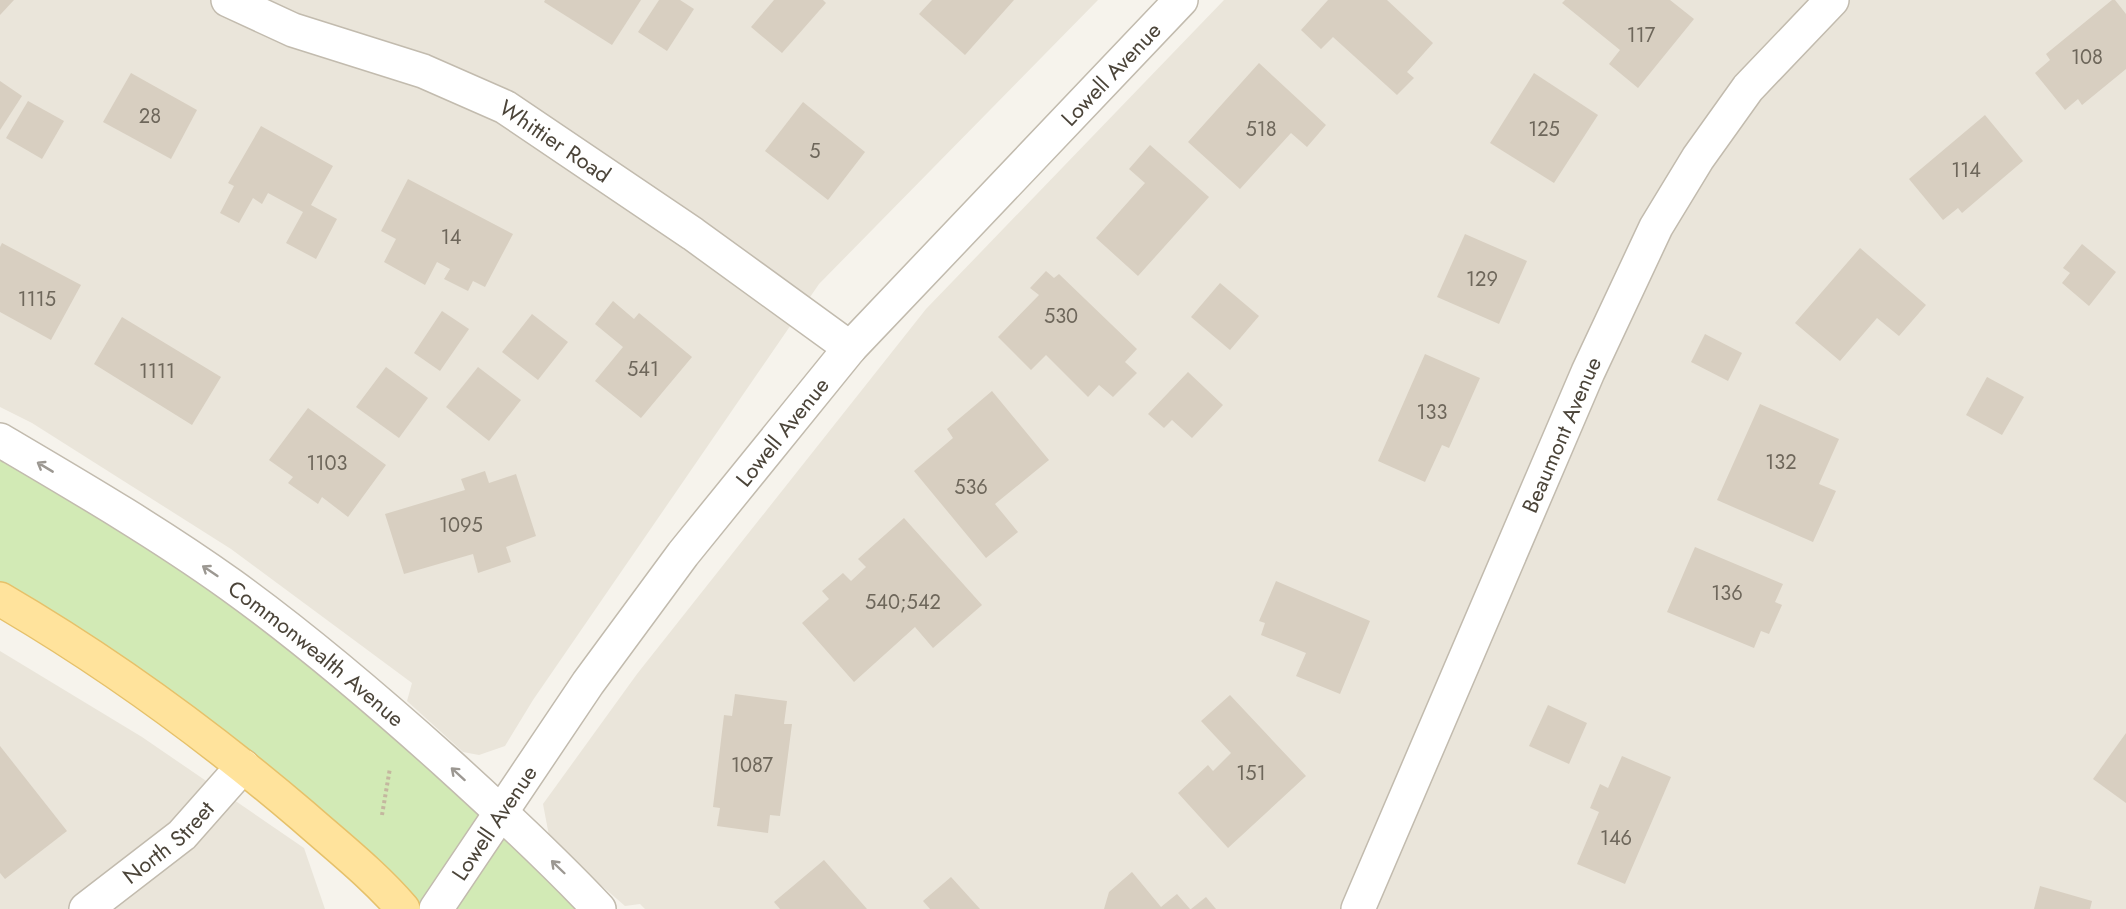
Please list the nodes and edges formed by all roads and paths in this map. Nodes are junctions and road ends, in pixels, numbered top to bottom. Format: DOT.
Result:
graph roads {
  1 [pos="228,0"];
  2 [pos="1181,0"];
  3 [pos="1832,0"];
  4 [pos="849,348"];
  5 [pos="0,440"];
  6 [pos="0,599"];
  7 [pos="393,759"];
  8 [pos="243,766"];
  9 [pos="502,813"];
  10 [pos="382,815"];
  11 [pos="86,909"];
  12 [pos="403,909"];
  13 [pos="436,909"];
  14 [pos="599,909"];
  15 [pos="1358,909"];
  1 -- 4 [label="street, Whittier Road"];
  2 -- 4 [label="street, Lowell Avenue"];
  3 -- 15 [label="street, Beaumont Avenue"];
  4 -- 9 [label="street, Lowell Avenue"];
  9 -- 5 [label="street, Commonwealth Avenue, one-way"];
  6 -- 8 [label="main road"];
  7 -- 10 [label="path"];
  8 -- 11 [label="street, North Street"];
  8 -- 12 [label="main road"];
  9 -- 13 [label="street, Lowell Avenue"];
  14 -- 9 [label="street, Commonwealth Avenue, one-way"];
}
